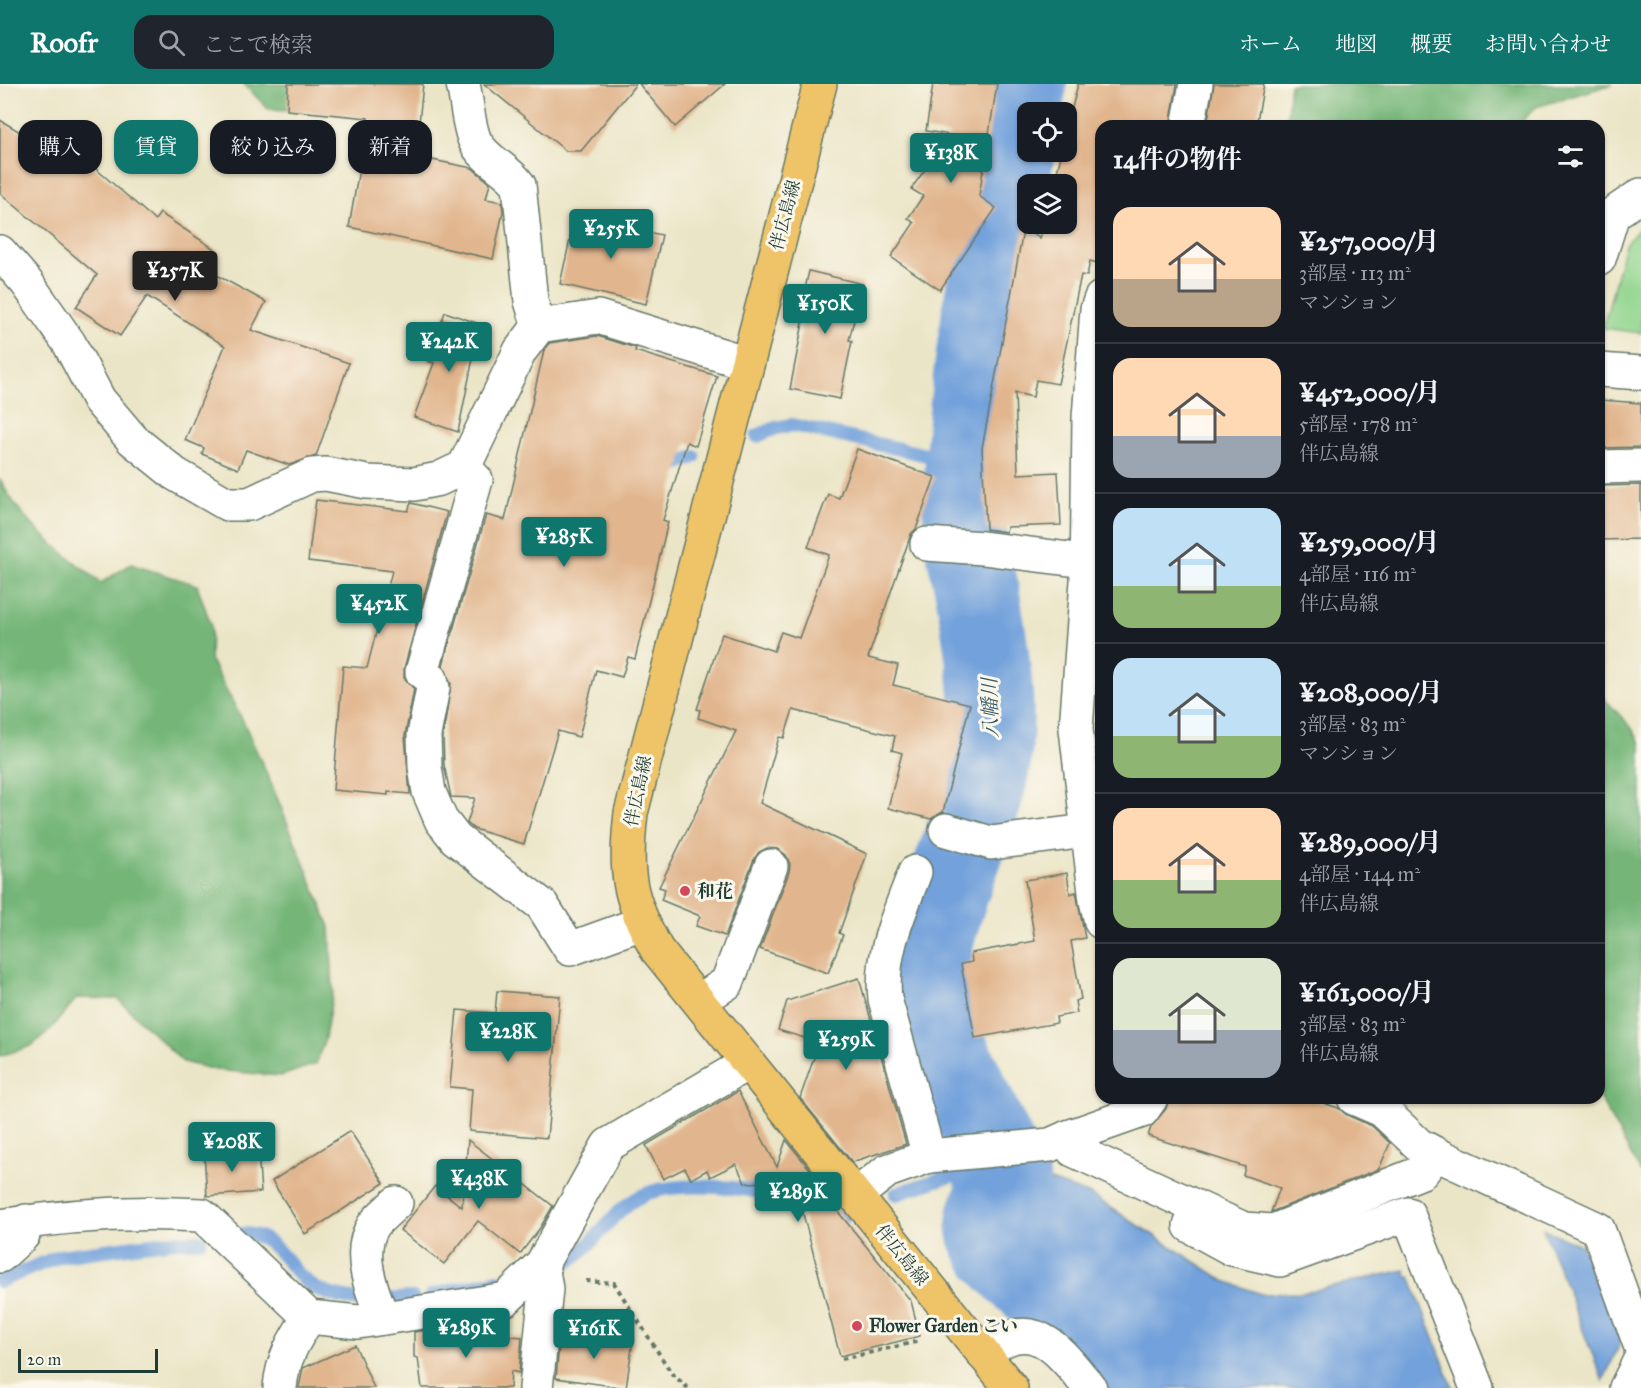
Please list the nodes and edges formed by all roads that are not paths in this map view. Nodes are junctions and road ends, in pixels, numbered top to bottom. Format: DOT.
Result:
graph roads {
  1 [pos="463,84"];
  2 [pos="820,84"];
  3 [pos="1196,84"];
  4 [pos="1189,120"];
  5 [pos="1641,195"];
  6 [pos="1605,240"];
  7 [pos="0,252"];
  8 [pos="539,326"];
  9 [pos="1095,336"];
  10 [pos="747,363"];
  11 [pos="1605,370"];
  12 [pos="1641,373"];
  13 [pos="1641,466"];
  14 [pos="464,467"];
  15 [pos="1605,467"];
  16 [pos="933,544"];
  17 [pos="1085,561"];
  18 [pos="946,830"];
  19 [pos="1087,831"];
  20 [pos="771,866"];
  21 [pos="915,872"];
  22 [pos="1095,901"];
  23 [pos="642,923"];
  24 [pos="699,1001"];
  25 [pos="746,1064"];
  26 [pos="1146,1104"];
  27 [pos="1368,1104"];
  28 [pos="1059,1141"];
  29 [pos="935,1154"];
  30 [pos="1436,1154"];
  31 [pos="855,1196"];
  32 [pos="396,1203"];
  33 [pos="1199,1207"];
  34 [pos="13,1224"];
  35 [pos="0,1257"];
  36 [pos="543,1270"];
  37 [pos="377,1304"];
  38 [pos="309,1317"];
  39 [pos="1641,1347"];
  40 [pos="984,1355"];
  41 [pos="1641,1358"];
  42 [pos="280,1388"];
  43 [pos="536,1388"];
  44 [pos="1011,1388"];
  45 [pos="1090,1388"];
  46 [pos="1477,1388"];
  47 [pos="1626,1388"];
  1 -- 8 [label="street"];
  2 -- 10 [label="main road, 伴広島線"];
  3 -- 4 [label="street"];
  5 -- 6 [label="street"];
  7 -- 14 [label="street"];
  8 -- 10 [label="street"];
  8 -- 14 [label="street"];
  9 -- 17 [label="street"];
  10 -- 23 [label="main road, 伴広島線"];
  11 -- 12 [label="street"];
  13 -- 15 [label="street"];
  14 -- 23 [label="street"];
  16 -- 17 [label="street"];
  17 -- 19 [label="street"];
  18 -- 19 [label="street"];
  19 -- 22 [label="street"];
  20 -- 24 [label="street"];
  21 -- 29 [label="street"];
  23 -- 24 [label="main road, 伴広島線"];
  24 -- 25 [label="main road, 伴広島線"];
  25 -- 31 [label="main road, 伴広島線"];
  25 -- 36 [label="street"];
  26 -- 28 [label="street"];
  27 -- 30 [label="street"];
  28 -- 29 [label="street"];
  28 -- 33 [label="street"];
  29 -- 31 [label="street"];
  30 -- 33 [label="street"];
  30 -- 39 [label="street"];
  31 -- 40 [label="main road, 伴広島線"];
  32 -- 37 [label="street"];
  33 -- 46 [label="street"];
  34 -- 35 [label="street"];
  34 -- 38 [label="street"];
  36 -- 37 [label="street"];
  36 -- 43 [label="street"];
  37 -- 38 [label="street"];
  38 -- 42 [label="street"];
  40 -- 44 [label="main road, 伴広島線"];
  40 -- 45 [label="street"];
  41 -- 47 [label="street"];
}
